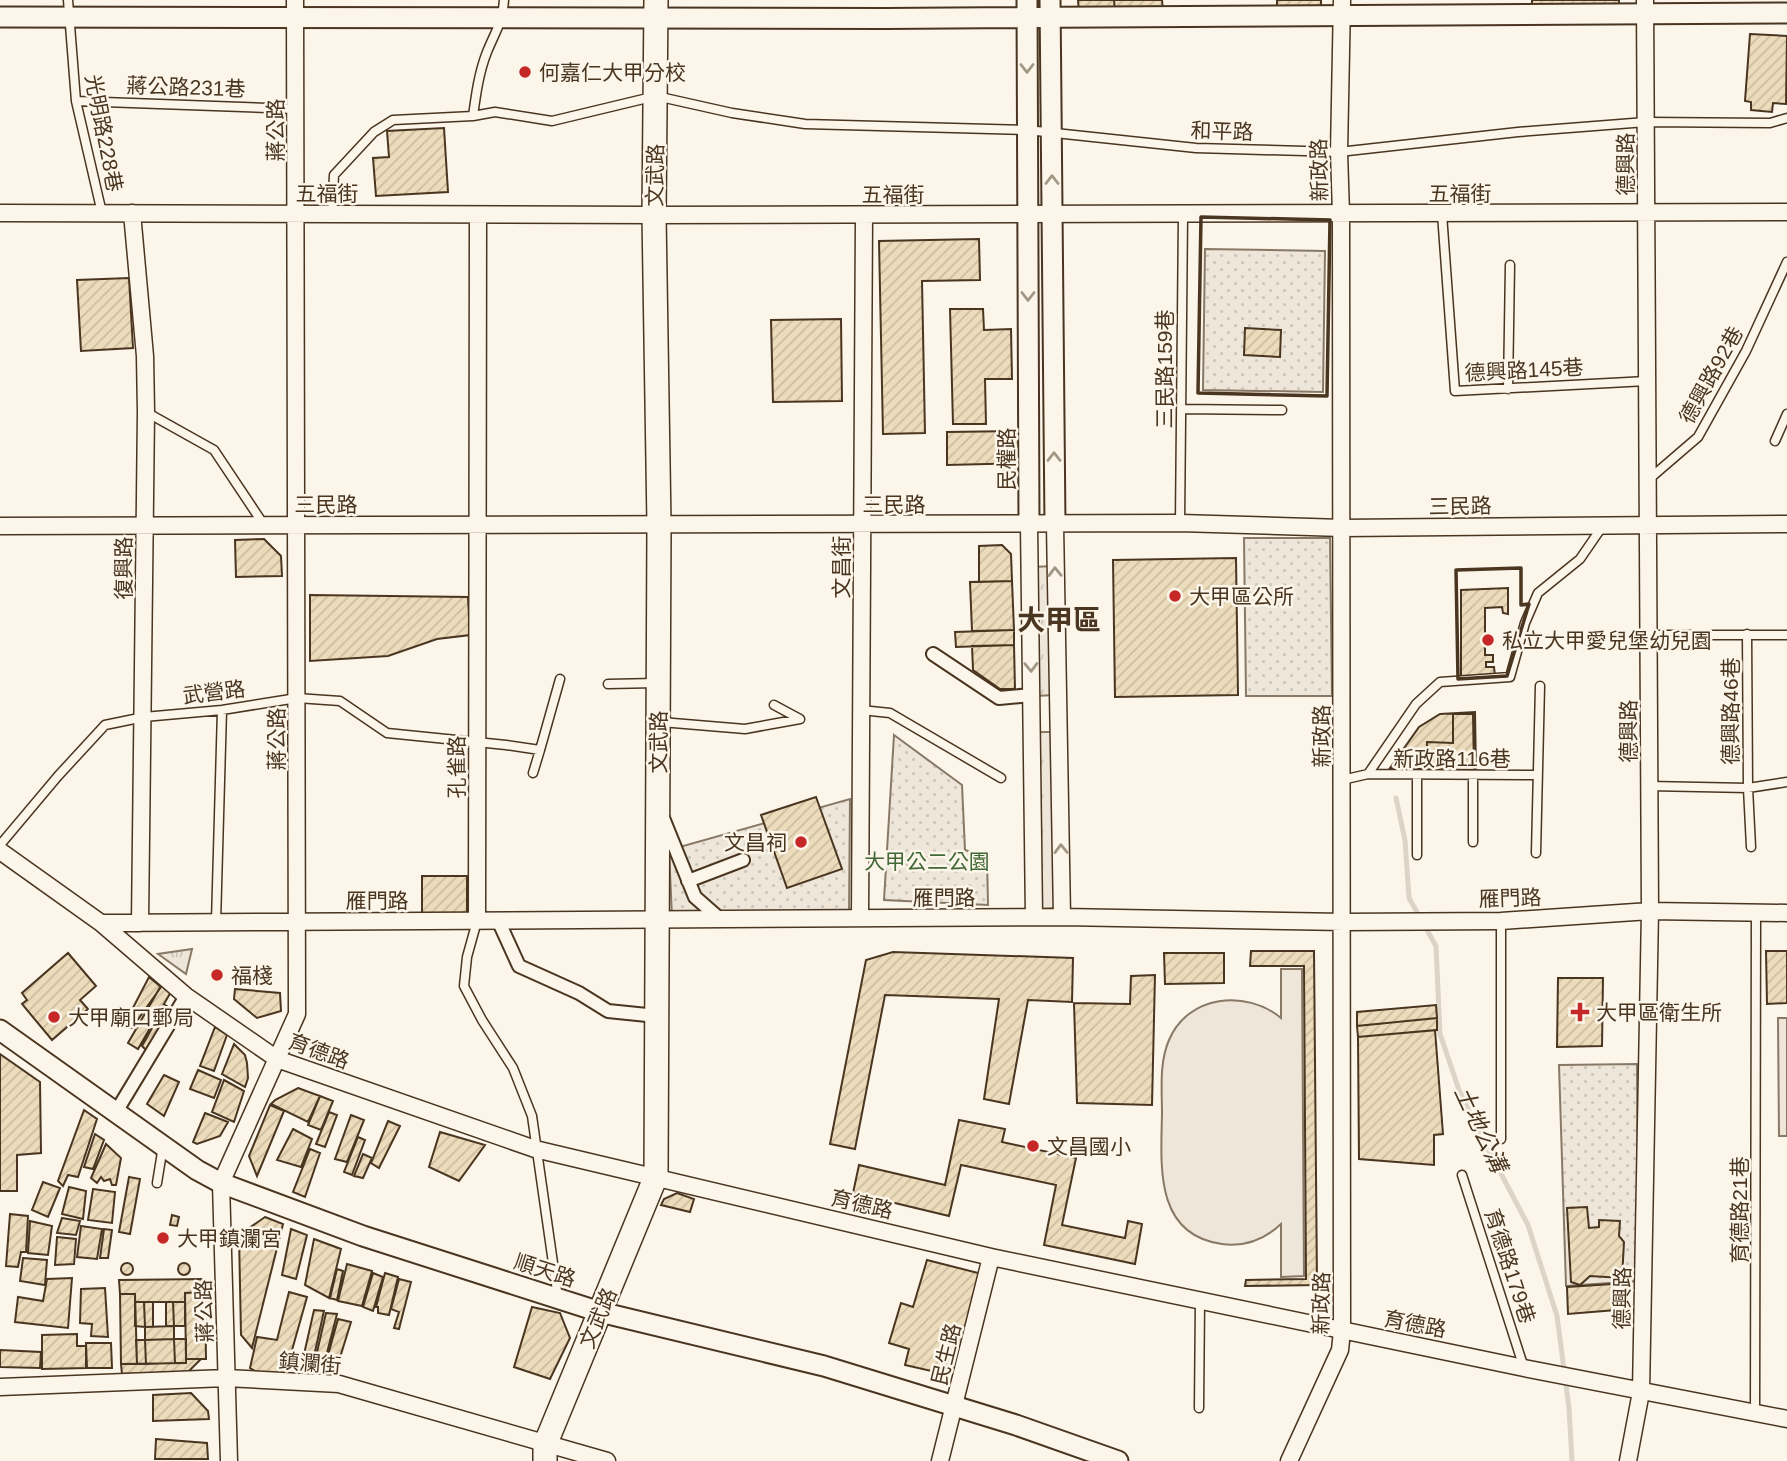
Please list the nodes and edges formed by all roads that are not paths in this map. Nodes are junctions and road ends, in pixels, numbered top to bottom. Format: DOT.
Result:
graph roads {
  1 [pos="1646,7"];
  2 [pos="69,9"];
  3 [pos="295,9"];
  4 [pos="1027,9"];
  5 [pos="1050,9"];
  6 [pos="1342,9"];
  7 [pos="504,10"];
  8 [pos="656,10"];
  9 [pos="1787,13"];
  10 [pos="0,17"];
  11 [pos="656,96"];
  12 [pos="76,101"];
  13 [pos="296,109"];
  14 [pos="473,116"];
  15 [pos="1787,118"];
  16 [pos="1646,122"];
  17 [pos="1027,130"];
  18 [pos="1051,132"];
  19 [pos="1339,152"];
  20 [pos="1787,212"];
  21 [pos="0,213"];
  22 [pos="102,213"];
  23 [pos="132,213"];
  24 [pos="1647,213"];
  25 [pos="296,214"];
  26 [pos="332,214"];
  27 [pos="1442,214"];
  28 [pos="478,215"];
  29 [pos="654,215"];
  30 [pos="864,215"];
  31 [pos="1028,215"];
  32 [pos="1052,215"];
  33 [pos="1183,215"];
  34 [pos="1341,215"];
  35 [pos="1510,265"];
  36 [pos="1786,269"];
  37 [pos="1647,381"];
  38 [pos="1508,389"];
  39 [pos="1181,409"];
  40 [pos="1282,410"];
  41 [pos="146,412"];
  42 [pos="1787,414"];
  43 [pos="1775,441"];
  44 [pos="1648,480"];
  45 [pos="1180,523"];
  46 [pos="659,524"];
  47 [pos="1787,524"];
  48 [pos="264,525"];
  49 [pos="296,525"];
  50 [pos="478,525"];
  51 [pos="863,525"];
  52 [pos="1029,525"];
  53 [pos="1055,525"];
  54 [pos="1603,525"];
  55 [pos="1648,525"];
  56 [pos="0,526"];
  57 [pos="144,526"];
  58 [pos="1342,528"];
  59 [pos="1747,634"];
  60 [pos="1649,635"];
  61 [pos="1787,635"];
  62 [pos="933,654"];
  63 [pos="560,678"];
  64 [pos="659,683"];
  65 [pos="608,684"];
  66 [pos="1540,686"];
  67 [pos="297,698"];
  68 [pos="774,705"];
  69 [pos="1031,709"];
  70 [pos="222,710"];
  71 [pos="862,710"];
  72 [pos="1058,714"];
  73 [pos="145,717"];
  74 [pos="658,722"];
  75 [pos="477,743"];
  76 [pos="540,750"];
  77 [pos="533,773"];
  78 [pos="1368,775"];
  79 [pos="1417,775"];
  80 [pos="1473,775"];
  81 [pos="1536,775"];
  82 [pos="1001,778"];
  83 [pos="1342,780"];
  84 [pos="1787,782"];
  85 [pos="1649,786"];
  86 [pos="1748,788"];
  87 [pos="658,803"];
  88 [pos="1473,842"];
  89 [pos="0,845"];
  90 [pos="1751,847"];
  91 [pos="0,851"];
  92 [pos="1536,853"];
  93 [pos="1417,855"];
  94 [pos="743,860"];
  95 [pos="688,881"];
  96 [pos="1650,911"];
  97 [pos="1756,913"];
  98 [pos="1787,913"];
  99 [pos="1034,917"];
  100 [pos="1062,917"];
  101 [pos="860,918"];
  102 [pos="658,919"];
  103 [pos="720,919"];
  104 [pos="477,920"];
  105 [pos="498,920"];
  106 [pos="1500,921"];
  107 [pos="216,922"];
  108 [pos="297,922"];
  109 [pos="1344,922"];
  110 [pos="101,923"];
  111 [pos="140,923"];
  112 [pos="186,996"];
  113 [pos="657,1016"];
  114 [pos="0,1030"];
  115 [pos="277,1059"];
  116 [pos="116,1112"];
  117 [pos="1501,1139"];
  118 [pos="163,1146"];
  119 [pos="535,1149"];
  120 [pos="1462,1175"];
  121 [pos="656,1176"];
  122 [pos="157,1183"];
  123 [pos="221,1183"];
  124 [pos="991,1257"];
  125 [pos="558,1298"];
  126 [pos="1200,1301"];
  127 [pos="600,1312"];
  128 [pos="1342,1331"];
  129 [pos="1524,1368"];
  130 [pos="226,1378"];
  131 [pos="0,1387"];
  132 [pos="1641,1392"];
  133 [pos="955,1406"];
  134 [pos="1199,1408"];
  135 [pos="1755,1412"];
  136 [pos="1787,1419"];
  137 [pos="545,1453"];
  138 [pos="1086,1456"];
  139 [pos="229,1461"];
  140 [pos="607,1461"];
  141 [pos="940,1461"];
  142 [pos="1118,1461"];
  143 [pos="1289,1461"];
  144 [pos="1628,1461"];
  1 -- 6 [label="street"];
  1 -- 9 [label="street"];
  1 -- 16 [label="street, 德興路"];
  2 -- 3 [label="street"];
  2 -- 10 [label="street"];
  2 -- 12 [label="lane, 光明路228巷"];
  3 -- 7 [label="street"];
  3 -- 13 [label="street, 蔣公路"];
  4 -- 5 [label="street"];
  4 -- 8 [label="street"];
  4 -- 17 [label="street, 民權路, one-way"];
  5 -- 6 [label="street"];
  5 -- 18 [label="street"];
  6 -- 19 [label="street, 新政路"];
  7 -- 8 [label="street"];
  7 -- 14 [label="lane"];
  8 -- 11 [label="main road, 文武路"];
  11 -- 14 [label="lane"];
  11 -- 17 [label="lane, 和平路"];
  11 -- 29 [label="main road, 文武路"];
  12 -- 13 [label="lane, 蔣公路231巷"];
  12 -- 22 [label="lane, 光明路228巷"];
  13 -- 25 [label="street, 蔣公路"];
  14 -- 26 [label="lane"];
  15 -- 16 [label="lane, 和平路"];
  16 -- 19 [label="lane, 和平路"];
  16 -- 24 [label="street, 德興路"];
  17 -- 18 [label="lane, 和平路"];
  17 -- 31 [label="street, 民權路"];
  18 -- 19 [label="lane, 和平路"];
  32 -- 18 [label="street, one-way"];
  19 -- 34 [label="street, 新政路"];
  20 -- 24 [label="street, 五福街"];
  21 -- 22 [label="street, 五福街"];
  22 -- 23 [label="street, 五福街"];
  23 -- 25 [label="street, 五福街"];
  23 -- 41 [label="street, 復興路"];
  24 -- 27 [label="street, 五福街"];
  24 -- 37 [label="street, 德興路"];
  25 -- 26 [label="street, 五福街"];
  25 -- 49 [label="street, 蔣公路"];
  26 -- 28 [label="street, 五福街"];
  27 -- 34 [label="street, 五福街"];
  27 -- 38 [label="lane, 德興路145巷"];
  28 -- 29 [label="street, 五福街"];
  28 -- 50 [label="street, 孔雀路"];
  29 -- 30 [label="street, 五福街"];
  29 -- 46 [label="main road, 文武路"];
  30 -- 31 [label="street, 五福街"];
  30 -- 51 [label="street, 文昌街"];
  31 -- 32 [label="street, 五福街"];
  31 -- 52 [label="street, 民權路, one-way"];
  32 -- 33 [label="street, 五福街"];
  53 -- 32 [label="street, one-way"];
  33 -- 34 [label="street, 五福街"];
  33 -- 39 [label="lane, 三民路159巷"];
  34 -- 58 [label="street, 新政路"];
  35 -- 38 [label="lane"];
  36 -- 44 [label="lane, 德興路92巷"];
  37 -- 38 [label="lane, 德興路145巷"];
  37 -- 44 [label="street, 德興路"];
  39 -- 40 [label="lane"];
  39 -- 45 [label="lane, 三民路159巷"];
  41 -- 48 [label="lane"];
  41 -- 57 [label="street, 復興路"];
  42 -- 43 [label="lane"];
  44 -- 55 [label="street, 德興路"];
  45 -- 53 [label="street, 三民路"];
  45 -- 58 [label="street, 三民路"];
  46 -- 50 [label="street, 三民路"];
  46 -- 51 [label="street, 三民路"];
  46 -- 64 [label="main road, 文武路"];
  47 -- 55 [label="street, 三民路"];
  48 -- 49 [label="street, 三民路"];
  48 -- 57 [label="street, 三民路"];
  49 -- 50 [label="street, 三民路"];
  49 -- 67 [label="street, 蔣公路"];
  50 -- 75 [label="street, 孔雀路"];
  51 -- 52 [label="street, 三民路"];
  51 -- 71 [label="street, 文昌街"];
  52 -- 53 [label="street, 三民路"];
  52 -- 69 [label="street, 民權路, one-way"];
  72 -- 53 [label="street, one-way"];
  54 -- 55 [label="street, 三民路"];
  54 -- 58 [label="street, 三民路"];
  54 -- 78 [label="lane, 新政路116巷"];
  55 -- 60 [label="street, 德興路"];
  56 -- 57 [label="street, 三民路"];
  57 -- 73 [label="street, 復興路"];
  58 -- 83 [label="street, 新政路"];
  59 -- 60 [label="lane"];
  59 -- 61 [label="lane"];
  59 -- 86 [label="lane, 德興路46巷"];
  60 -- 85 [label="street, 德興路"];
  62 -- 69 [label="street"];
  63 -- 76 [label="lane"];
  64 -- 65 [label="lane"];
  64 -- 74 [label="main road, 文武路"];
  66 -- 81 [label="lane"];
  67 -- 70 [label="lane, 武營路"];
  67 -- 75 [label="lane, 武營路"];
  67 -- 108 [label="street, 蔣公路"];
  68 -- 74 [label="lane"];
  69 -- 72 [label="street"];
  69 -- 99 [label="street, 民權路"];
  70 -- 73 [label="lane, 武營路"];
  70 -- 107 [label="lane"];
  71 -- 82 [label="lane"];
  71 -- 101 [label="street, 文昌街"];
  100 -- 72 [label="street, one-way"];
  73 -- 89 [label="lane, 武營路"];
  73 -- 111 [label="street, 復興路"];
  74 -- 87 [label="main road, 文武路"];
  75 -- 76 [label="lane, 武營路"];
  75 -- 104 [label="street, 孔雀路"];
  76 -- 77 [label="lane"];
  78 -- 79 [label="lane, 新政路116巷"];
  78 -- 83 [label="lane, 新政路116巷"];
  79 -- 80 [label="lane, 新政路116巷"];
  79 -- 93 [label="lane"];
  80 -- 81 [label="lane, 新政路116巷"];
  80 -- 88 [label="lane"];
  81 -- 92 [label="lane"];
  83 -- 109 [label="street, 新政路"];
  84 -- 86 [label="lane, 德興路46巷"];
  85 -- 86 [label="lane, 德興路46巷"];
  85 -- 96 [label="street, 德興路"];
  86 -- 90 [label="lane, 德興路46巷"];
  87 -- 95 [label="street"];
  87 -- 102 [label="main road, 文武路"];
  91 -- 110 [label="street, 育德路"];
  94 -- 95 [label="street"];
  95 -- 103 [label="street"];
  96 -- 97 [label="street, 雁門路"];
  96 -- 106 [label="street, 雁門路"];
  96 -- 132 [label="street, 德興路"];
  97 -- 98 [label="street, 雁門路"];
  97 -- 135 [label="lane, 育德路21巷"];
  99 -- 100 [label="street, 雁門路"];
  99 -- 101 [label="street, 雁門路"];
  100 -- 109 [label="street, 雁門路"];
  101 -- 103 [label="street, 雁門路"];
  102 -- 103 [label="street, 雁門路"];
  102 -- 105 [label="street, 雁門路"];
  102 -- 113 [label="main road, 文武路"];
  104 -- 105 [label="street, 雁門路"];
  104 -- 108 [label="street, 雁門路"];
  104 -- 119 [label="lane, 孔雀路"];
  105 -- 113 [label="street"];
  106 -- 109 [label="street, 雁門路"];
  106 -- 117 [label="lane"];
  107 -- 108 [label="street, 雁門路"];
  107 -- 111 [label="street, 雁門路"];
  108 -- 115 [label="street, 蔣公路"];
  109 -- 128 [label="street, 新政路"];
  110 -- 111 [label="street, 雁門路"];
  110 -- 112 [label="street, 育德路"];
  112 -- 115 [label="street, 育德路"];
  112 -- 116 [label="street"];
  113 -- 121 [label="main road, 文武路"];
  114 -- 116 [label="street, 順天路"];
  115 -- 119 [label="street, 育德路"];
  115 -- 123 [label="street, 蔣公路"];
  116 -- 118 [label="street, 順天路"];
  118 -- 122 [label="lane"];
  118 -- 123 [label="street, 順天路"];
  119 -- 121 [label="street, 育德路"];
  119 -- 125 [label="lane, 孔雀路"];
  120 -- 129 [label="lane, 育德路179巷"];
  121 -- 124 [label="street, 育德路"];
  121 -- 127 [label="main road, 文武路"];
  123 -- 125 [label="street, 順天路"];
  123 -- 130 [label="street, 蔣公路"];
  124 -- 126 [label="street, 育德路"];
  124 -- 133 [label="street, 民生路"];
  125 -- 127 [label="street, 順天路"];
  126 -- 128 [label="street, 育德路"];
  126 -- 134 [label="lane"];
  127 -- 133 [label="street, 順天路"];
  127 -- 137 [label="main road, 文武路"];
  128 -- 129 [label="street, 育德路"];
  128 -- 143 [label="street, 新政路"];
  129 -- 132 [label="street, 育德路"];
  130 -- 131 [label="street, 鎮瀾街"];
  130 -- 137 [label="street, 鎮瀾街"];
  130 -- 139 [label="street, 蔣公路"];
  132 -- 135 [label="street, 育德路"];
  132 -- 144 [label="street, 德興路"];
  133 -- 138 [label="street, 順天路"];
  133 -- 141 [label="street, 民生路"];
  135 -- 136 [label="street, 育德路"];
  137 -- 140 [label="street, 鎮瀾街"];
  138 -- 142 [label="street, 順天路"];
}
